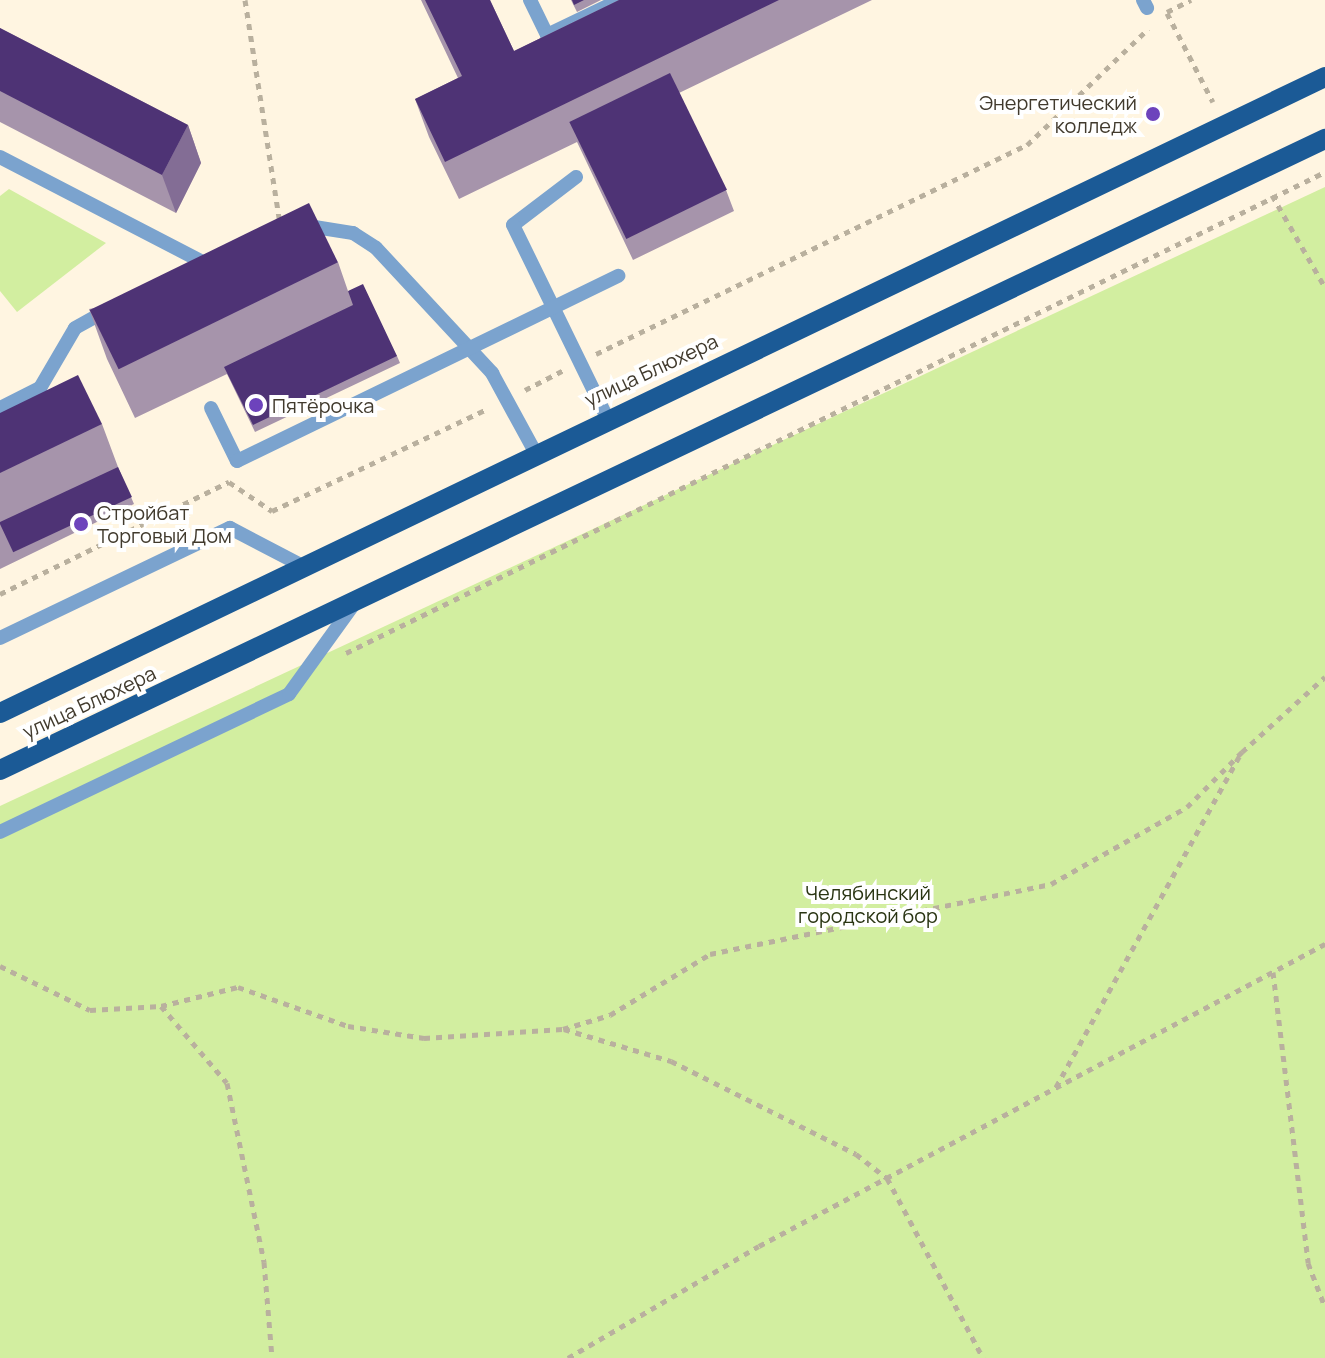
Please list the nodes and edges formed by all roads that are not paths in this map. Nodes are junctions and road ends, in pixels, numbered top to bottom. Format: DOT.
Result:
graph roads {
  1 [pos="530,0"];
  2 [pos="620,0"];
  3 [pos="1325,77"];
  4 [pos="1325,139"];
  5 [pos="0,157"];
  6 [pos="576,177"];
  7 [pos="281,230"];
  8 [pos="187,269"];
  9 [pos="618,276"];
  10 [pos="131,298"];
  11 [pos="554,307"];
  12 [pos="469,348"];
  13 [pos="0,408"];
  14 [pos="211,408"];
  15 [pos="607,418"];
  16 [pos="535,452"];
  17 [pos="299,564"];
  18 [pos="355,603"];
  19 [pos="0,638"];
  20 [pos="0,713"];
  21 [pos="0,770"];
  22 [pos="0,832"];
  1 -- 2 [label="lane"];
  3 -- 15 [label="main road, улица Блюхера"];
  4 -- 18 [label="main road, улица Блюхера"];
  5 -- 8 [label="lane"];
  6 -- 11 [label="lane"];
  7 -- 12 [label="lane"];
  9 -- 11 [label="lane"];
  10 -- 13 [label="lane"];
  11 -- 12 [label="lane"];
  11 -- 15 [label="lane"];
  12 -- 14 [label="lane"];
  12 -- 16 [label="lane"];
  15 -- 16 [label="main road, улица Блюхера"];
  16 -- 17 [label="main road, улица Блюхера"];
  17 -- 19 [label="lane"];
  17 -- 20 [label="main road, улица Блюхера"];
  18 -- 21 [label="main road, улица Блюхера"];
  18 -- 22 [label="lane"];
}
